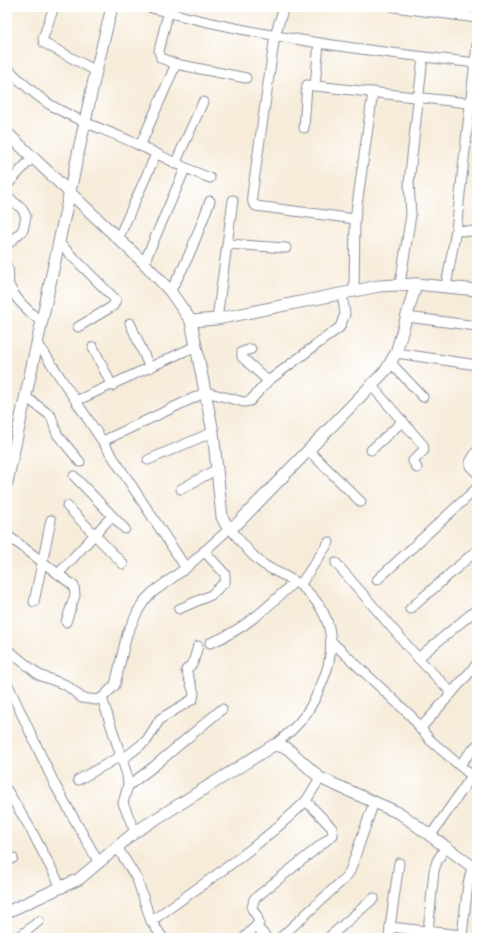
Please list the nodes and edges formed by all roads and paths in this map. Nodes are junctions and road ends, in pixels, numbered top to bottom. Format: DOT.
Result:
graph roads {
  1 [pos="54,7"];
  2 [pos="112,7"];
  3 [pos="148,7"];
  4 [pos="284,7"];
  5 [pos="394,7"];
  6 [pos="453,11"];
  7 [pos="168,13"];
  8 [pos="477,18"];
  9 [pos="275,35"];
  10 [pos="318,43"];
  11 [pos="477,44"];
  12 [pos="423,57"];
  13 [pos="476,63"];
  14 [pos="176,64"];
  15 [pos="7,68"];
  16 [pos="96,71"];
  17 [pos="246,78"];
  18 [pos="315,86"];
  19 [pos="373,92"];
  20 [pos="419,98"];
  21 [pos="203,102"];
  22 [pos="474,104"];
  23 [pos="85,123"];
  24 [pos="304,128"];
  25 [pos="7,133"];
  26 [pos="140,146"];
  27 [pos="156,154"];
  28 [pos="32,158"];
  29 [pos="176,164"];
  30 [pos="185,169"];
  31 [pos="210,178"];
  32 [pos="7,185"];
  33 [pos="70,193"];
  34 [pos="7,196"];
  35 [pos="233,200"];
  36 [pos="210,201"];
  37 [pos="355,220"];
  38 [pos="456,230"];
  39 [pos="477,232"];
  40 [pos="119,237"];
  41 [pos="60,243"];
  42 [pos="228,244"];
  43 [pos="7,245"];
  44 [pos="286,248"];
  45 [pos="144,263"];
  46 [pos="7,267"];
  47 [pos="400,284"];
  48 [pos="416,284"];
  49 [pos="446,286"];
  50 [pos="354,290"];
  51 [pos="477,290"];
  52 [pos="170,291"];
  53 [pos="342,293"];
  54 [pos="407,317"];
  55 [pos="217,318"];
  56 [pos="191,321"];
  57 [pos="42,323"];
  58 [pos="130,323"];
  59 [pos="477,326"];
  60 [pos="78,327"];
  61 [pos="37,342"];
  62 [pos="93,346"];
  63 [pos="196,346"];
  64 [pos="251,349"];
  65 [pos="396,353"];
  66 [pos="391,363"];
  67 [pos="477,365"];
  68 [pos="150,368"];
  69 [pos="268,381"];
  70 [pos="371,385"];
  71 [pos="112,386"];
  72 [pos="206,392"];
  73 [pos="26,397"];
  74 [pos="423,397"];
  75 [pos="76,401"];
  76 [pos="403,421"];
  77 [pos="213,432"];
  78 [pos="103,441"];
  79 [pos="308,450"];
  80 [pos="370,450"];
  81 [pos="477,451"];
  82 [pos="10,454"];
  83 [pos="148,460"];
  84 [pos="80,462"];
  85 [pos="417,468"];
  86 [pos="217,469"];
  87 [pos="477,473"];
  88 [pos="74,476"];
  89 [pos="7,482"];
  90 [pos="477,488"];
  91 [pos="181,489"];
  92 [pos="361,502"];
  93 [pos="67,506"];
  94 [pos="112,516"];
  95 [pos="51,520"];
  96 [pos="230,528"];
  97 [pos="125,529"];
  98 [pos="95,534"];
  99 [pos="7,535"];
  100 [pos="329,542"];
  101 [pos="477,550"];
  102 [pos="204,551"];
  103 [pos="43,562"];
  104 [pos="336,563"];
  105 [pos="123,564"];
  106 [pos="186,568"];
  107 [pos="58,574"];
  108 [pos="377,580"];
  109 [pos="297,584"];
  110 [pos="34,602"];
  111 [pos="477,608"];
  112 [pos="179,609"];
  113 [pos="410,609"];
  114 [pos="66,622"];
  115 [pos="332,642"];
  116 [pos="210,643"];
  117 [pos="198,646"];
  118 [pos="8,653"];
  119 [pos="418,658"];
  120 [pos="477,664"];
  121 [pos="7,683"];
  122 [pos="452,693"];
  123 [pos="10,695"];
  124 [pos="102,698"];
  125 [pos="222,709"];
  126 [pos="420,729"];
  127 [pos="477,745"];
  128 [pos="274,746"];
  129 [pos="121,758"];
  130 [pos="459,765"];
  131 [pos="474,774"];
  132 [pos="320,778"];
  133 [pos="78,780"];
  134 [pos="128,786"];
  135 [pos="7,790"];
  136 [pos="306,801"];
  137 [pos="374,802"];
  138 [pos="135,832"];
  139 [pos="431,835"];
  140 [pos="117,847"];
  141 [pos="445,848"];
  142 [pos="99,863"];
  143 [pos="399,863"];
  144 [pos="474,869"];
  145 [pos="62,888"];
  146 [pos="374,898"];
  147 [pos="7,912"];
  148 [pos="151,921"];
  149 [pos="39,922"];
  150 [pos="390,927"];
  151 [pos="257,928"];
  152 [pos="428,931"];
  153 [pos="462,936"];
  154 [pos="18,938"];
  155 [pos="163,938"];
  156 [pos="244,938"];
  157 [pos="267,938"];
  158 [pos="280,938"];
  159 [pos="328,938"];
  160 [pos="389,938"];
  1 -- 16 [label="street"];
  2 -- 16 [label="street"];
  3 -- 7 [label="street"];
  4 -- 9 [label="street"];
  5 -- 6 [label="street"];
  6 -- 8 [label="street"];
  7 -- 9 [label="street"];
  7 -- 14 [label="street"];
  9 -- 10 [label="street"];
  9 -- 37 [label="street"];
  10 -- 12 [label="street"];
  10 -- 18 [label="street"];
  11 -- 13 [label="street"];
  12 -- 13 [label="street"];
  12 -- 20 [label="street"];
  13 -- 22 [label="street"];
  14 -- 17 [label="street"];
  14 -- 26 [label="street"];
  15 -- 23 [label="street"];
  16 -- 23 [label="street"];
  18 -- 19 [label="street"];
  18 -- 24 [label="street"];
  19 -- 20 [label="street"];
  19 -- 37 [label="street"];
  20 -- 22 [label="street"];
  20 -- 47 [label="street"];
  21 -- 29 [label="street"];
  22 -- 38 [label="street"];
  23 -- 26 [label="street"];
  23 -- 33 [label="street"];
  25 -- 28 [label="street"];
  26 -- 27 [label="street"];
  27 -- 29 [label="street"];
  27 -- 40 [label="street"];
  28 -- 32 [label="street"];
  28 -- 33 [label="street"];
  29 -- 30 [label="street"];
  30 -- 31 [label="street"];
  30 -- 45 [label="street"];
  33 -- 40 [label="street"];
  33 -- 41 [label="street"];
  34 -- 43 [label="street"];
  35 -- 42 [label="street"];
  36 -- 52 [label="street"];
  37 -- 50 [label="street"];
  38 -- 39 [label="street"];
  38 -- 49 [label="street"];
  40 -- 45 [label="street"];
  41 -- 57 [label="street"];
  41 -- 60 [label="street"];
  42 -- 44 [label="street"];
  42 -- 55 [label="street"];
  45 -- 52 [label="street"];
  46 -- 57 [label="street"];
  47 -- 48 [label="street"];
  47 -- 50 [label="street"];
  48 -- 49 [label="street"];
  48 -- 54 [label="street"];
  49 -- 51 [label="street"];
  50 -- 53 [label="street"];
  52 -- 56 [label="street"];
  53 -- 55 [label="street"];
  53 -- 69 [label="street"];
  54 -- 59 [label="street"];
  54 -- 65 [label="street"];
  55 -- 56 [label="street"];
  56 -- 63 [label="street"];
  57 -- 61 [label="street"];
  58 -- 68 [label="street"];
  61 -- 73 [label="street"];
  61 -- 75 [label="street"];
  62 -- 71 [label="street"];
  63 -- 68 [label="street"];
  63 -- 72 [label="street"];
  64 -- 69 [label="street"];
  65 -- 66 [label="street"];
  65 -- 67 [label="street"];
  66 -- 70 [label="street"];
  66 -- 74 [label="street"];
  68 -- 71 [label="street"];
  69 -- 72 [label="street"];
  70 -- 76 [label="street"];
  70 -- 79 [label="street"];
  71 -- 75 [label="street"];
  72 -- 77 [label="street"];
  72 -- 78 [label="street"];
  73 -- 82 [label="street"];
  73 -- 84 [label="street"];
  75 -- 78 [label="street"];
  76 -- 80 [label="street"];
  76 -- 85 [label="street"];
  77 -- 83 [label="street"];
  77 -- 86 [label="street"];
  78 -- 106 [label="street"];
  79 -- 92 [label="street"];
  79 -- 96 [label="street"];
  81 -- 87 [label="street"];
  82 -- 89 [label="street"];
  86 -- 91 [label="street"];
  86 -- 96 [label="street"];
  88 -- 94 [label="street"];
  90 -- 108 [label="street"];
  93 -- 98 [label="street"];
  94 -- 97 [label="street"];
  94 -- 98 [label="street"];
  95 -- 103 [label="street"];
  96 -- 102 [label="street"];
  96 -- 109 [label="street"];
  98 -- 105 [label="street"];
  98 -- 107 [label="street"];
  99 -- 103 [label="street"];
  100 -- 109 [label="street"];
  101 -- 113 [label="street"];
  102 -- 106 [label="street"];
  102 -- 112 [label="street"];
  103 -- 107 [label="street"];
  103 -- 110 [label="street"];
  104 -- 119 [label="street"];
  106 -- 124 [label="street"];
  107 -- 114 [label="street"];
  109 -- 115 [label="street"];
  109 -- 116 [label="street"];
  111 -- 119 [label="street"];
  115 -- 126 [label="street"];
  115 -- 128 [label="street"];
  117 -- 129 [label="street"];
  118 -- 124 [label="street"];
  119 -- 122 [label="street"];
  120 -- 122 [label="street"];
  121 -- 123 [label="street"];
  122 -- 126 [label="street"];
  123 -- 142 [label="street"];
  124 -- 129 [label="street"];
  125 -- 134 [label="street"];
  126 -- 130 [label="street"];
  127 -- 130 [label="street"];
  128 -- 132 [label="street"];
  128 -- 138 [label="street"];
  129 -- 133 [label="street"];
  129 -- 134 [label="street"];
  130 -- 131 [label="street"];
  131 -- 139 [label="street"];
  132 -- 136 [label="street"];
  132 -- 137 [label="street"];
  134 -- 138 [label="street"];
  135 -- 145 [label="street"];
  136 -- 148 [label="street"];
  136 -- 151 [label="street"];
  137 -- 139 [label="street"];
  137 -- 158 [label="street"];
  138 -- 140 [label="street"];
  139 -- 141 [label="street"];
  140 -- 142 [label="street"];
  140 -- 148 [label="street"];
  141 -- 144 [label="street"];
  141 -- 152 [label="street"];
  142 -- 145 [label="street"];
  143 -- 150 [label="street"];
  144 -- 153 [label="street"];
  145 -- 147 [label="street"];
  146 -- 159 [label="street"];
  148 -- 155 [label="street"];
  149 -- 154 [label="street"];
  150 -- 152 [label="street"];
  150 -- 160 [label="street"];
  151 -- 156 [label="street"];
  151 -- 157 [label="street"];
  152 -- 153 [label="street"];
}
